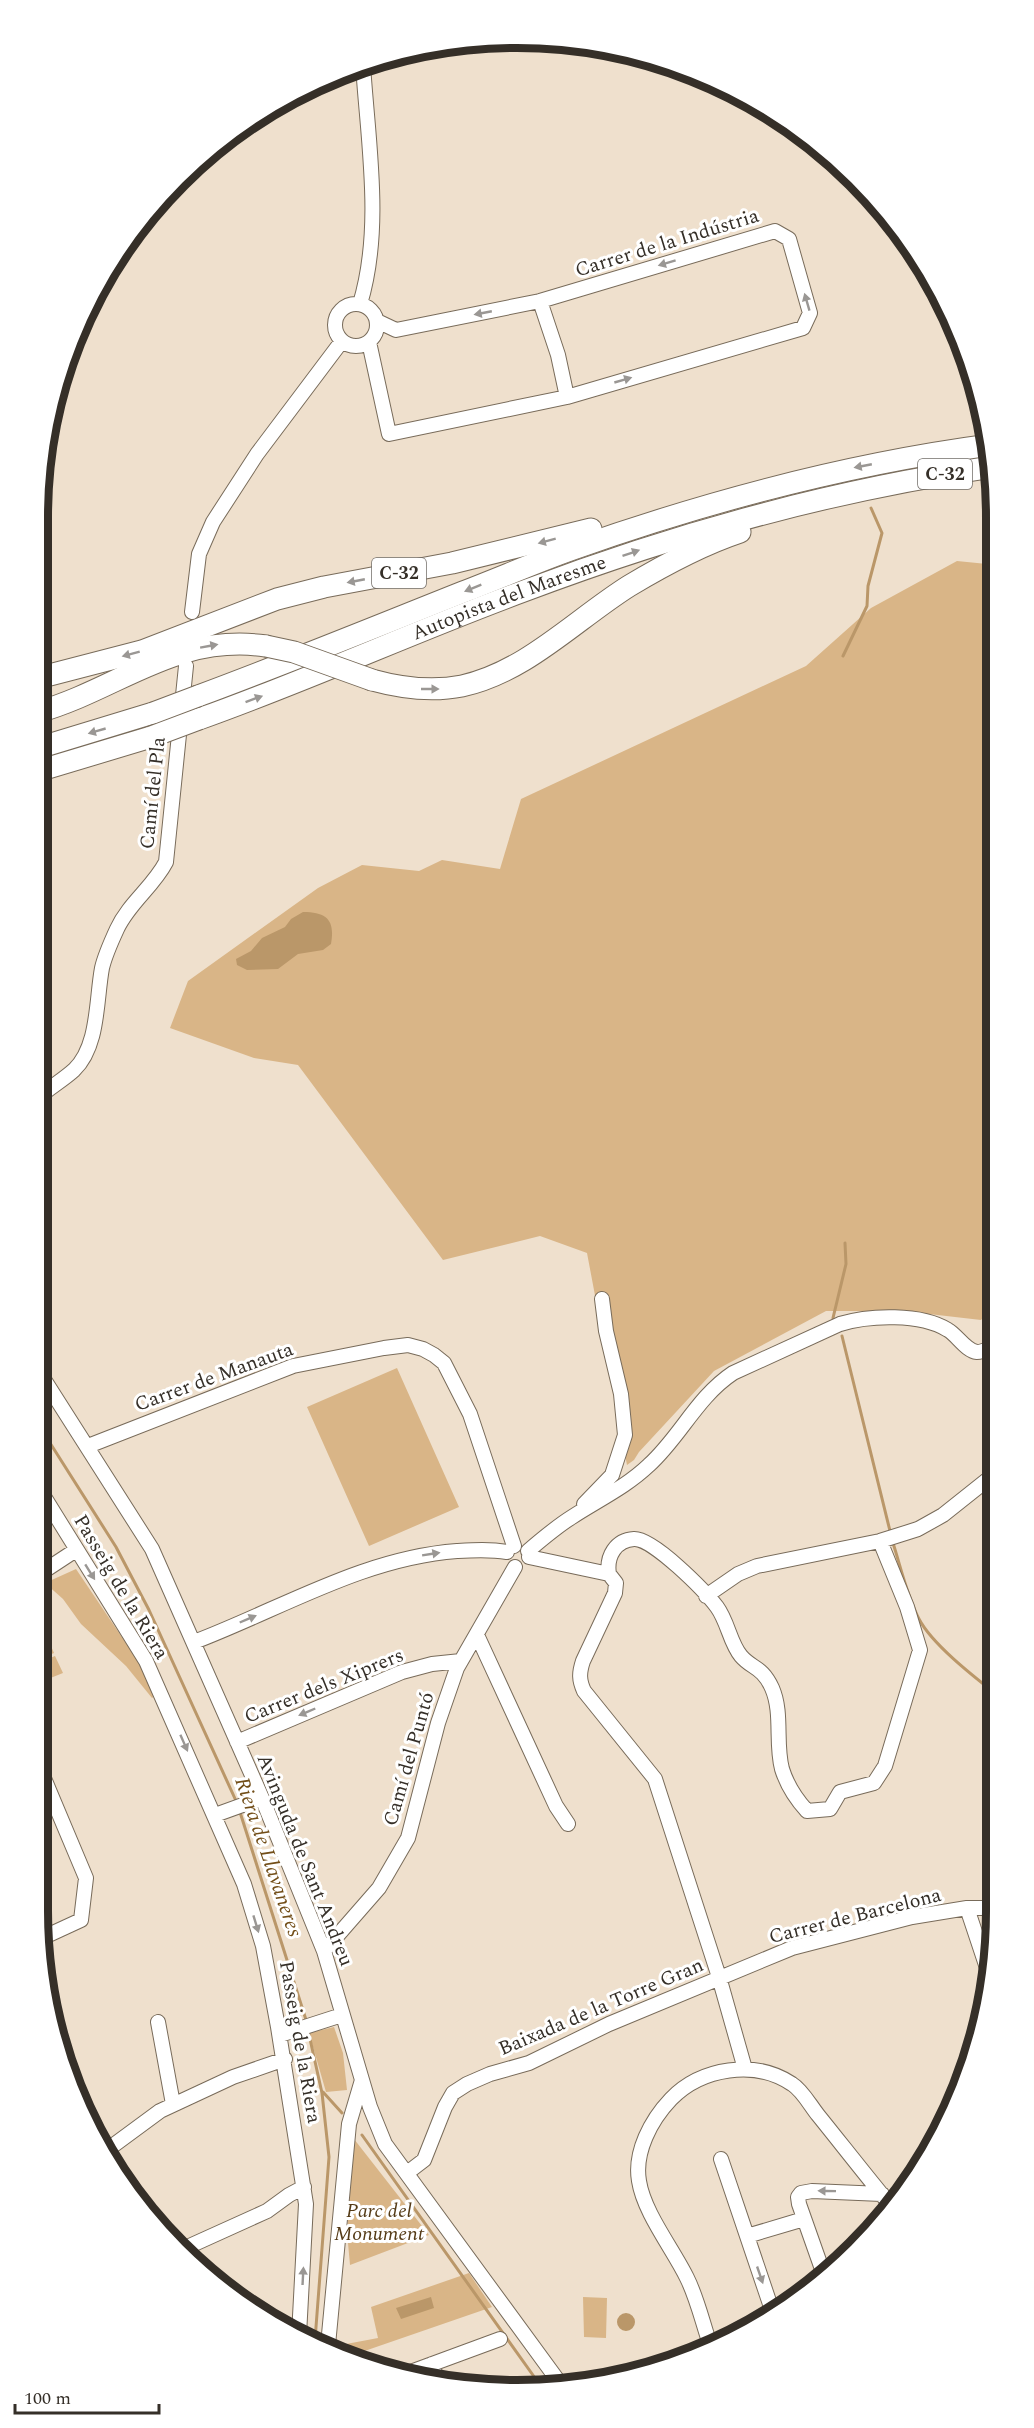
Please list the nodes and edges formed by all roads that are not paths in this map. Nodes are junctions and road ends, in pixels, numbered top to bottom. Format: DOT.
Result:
graph roads {
  1 [pos="364,74"];
  2 [pos="540,301"];
  3 [pos="360,304"];
  4 [pos="377,321"];
  5 [pos="342,341"];
  6 [pos="369,342"];
  7 [pos="567,396"];
  8 [pos="980,446"];
  9 [pos="983,468"];
  10 [pos="898,483"];
  11 [pos="767,488"];
  12 [pos="192,612"];
  13 [pos="186,666"];
  14 [pos="48,675"];
  15 [pos="48,709"];
  16 [pos="48,745"];
  17 [pos="48,768"];
  18 [pos="48,1090"];
  19 [pos="602,1299"];
  20 [pos="986,1349"];
  21 [pos="48,1385"];
  22 [pos="88,1446"];
  23 [pos="986,1482"];
  24 [pos="48,1504"];
  25 [pos="573,1516"];
  26 [pos="880,1541"];
  27 [pos="511,1549"];
  28 [pos="76,1550"];
  29 [pos="529,1554"];
  30 [pos="515,1567"];
  31 [pos="48,1568"];
  32 [pos="609,1574"];
  33 [pos="706,1596"];
  34 [pos="477,1635"];
  35 [pos="194,1642"];
  36 [pos="461,1661"];
  37 [pos="237,1742"];
  38 [pos="262,1798"];
  39 [pos="48,1802"];
  40 [pos="215,1815"];
  41 [pos="568,1824"];
  42 [pos="967,1908"];
  43 [pos="986,1908"];
  44 [pos="49,1935"];
  45 [pos="324,1951"];
  46 [pos="983,1957"];
  47 [pos="719,1977"];
  48 [pos="342,2015"];
  49 [pos="158,2022"];
  50 [pos="280,2035"];
  51 [pos="285,2060"];
  52 [pos="745,2069"];
  53 [pos="362,2080"];
  54 [pos="172,2104"];
  55 [pos="112,2147"];
  56 [pos="721,2159"];
  57 [pos="407,2173"];
  58 [pos="304,2187"];
  59 [pos="882,2194"];
  60 [pos="887,2200"];
  61 [pos="804,2219"];
  62 [pos="747,2236"];
  63 [pos="189,2246"];
  64 [pos="821,2268"];
  65 [pos="771,2306"];
  66 [pos="299,2326"];
  67 [pos="500,2339"];
  68 [pos="708,2339"];
  69 [pos="328,2340"];
  70 [pos="432,2364"];
  71 [pos="418,2369"];
  72 [pos="435,2372"];
  73 [pos="556,2378"];
  1 -- 3 [label="street"];
  2 -- 4 [label="street, Carrer de la Indústria, one-way"];
  2 -- 7 [label="street"];
  7 -- 2 [label="street, Carrer de la Indústria, one-way"];
  3 -- 4 [label="street"];
  3 -- 5 [label="street"];
  4 -- 6 [label="street"];
  5 -- 6 [label="street"];
  5 -- 12 [label="street"];
  6 -- 7 [label="street, Carrer de la Indústria"];
  8 -- 11 [label="highway, Autopista del Maresme / C-32, one-way"];
  9 -- 10 [label="highway, Autopista del Maresme / C-32"];
  15 -- 10 [label="highway, C-32, one-way, bridge"];
  17 -- 10 [label="highway, Autopista del Maresme / C-32, one-way, bridge"];
  11 -- 14 [label="highway, C-32, one-way"];
  11 -- 16 [label="highway, Autopista del Maresme / C-32, one-way, bridge"];
  13 -- 18 [label="street, Camí del Pla"];
  19 -- 25 [label="street"];
  20 -- 25 [label="street"];
  21 -- 22 [label="street, Avinguda de Sant Andreu"];
  22 -- 27 [label="street, Carrer de Manauta"];
  22 -- 35 [label="street, Avinguda de Sant Andreu"];
  23 -- 26 [label="street"];
  24 -- 28 [label="street, Passeig de la Riera"];
  25 -- 29 [label="street"];
  26 -- 33 [label="street"];
  26 -- 33 [label="street"];
  27 -- 29 [label="street"];
  27 -- 30 [label="street"];
  35 -- 27 [label="street, one-way"];
  28 -- 31 [label="street"];
  28 -- 40 [label="street, Passeig de la Riera, one-way"];
  29 -- 30 [label="street"];
  29 -- 32 [label="street"];
  30 -- 34 [label="street, Camí del Puntó"];
  32 -- 33 [label="street"];
  32 -- 47 [label="street"];
  34 -- 36 [label="street, Camí del Puntó"];
  34 -- 41 [label="street"];
  35 -- 37 [label="street, Avinguda de Sant Andreu"];
  36 -- 37 [label="street, Carrer dels Xiprers, one-way"];
  36 -- 45 [label="street, Camí del Puntó"];
  37 -- 38 [label="street, Avinguda de Sant Andreu"];
  38 -- 40 [label="street"];
  38 -- 45 [label="street, Avinguda de Sant Andreu"];
  39 -- 44 [label="street"];
  40 -- 50 [label="street, Passeig de la Riera, one-way"];
  42 -- 43 [label="street, Carrer de Barcelona"];
  42 -- 46 [label="street"];
  42 -- 47 [label="street, Carrer de Barcelona"];
  45 -- 48 [label="street, Avinguda de Sant Andreu"];
  47 -- 52 [label="street"];
  47 -- 57 [label="street, Baixada de la Torre Gran"];
  48 -- 50 [label="street"];
  48 -- 53 [label="street, Avinguda de Sant Andreu"];
  49 -- 54 [label="street"];
  50 -- 51 [label="street, Passeig de la Riera"];
  51 -- 54 [label="street"];
  51 -- 58 [label="street, Passeig de la Riera"];
  52 -- 59 [label="street"];
  52 -- 68 [label="street"];
  53 -- 57 [label="street, Avinguda de Sant Andreu"];
  53 -- 69 [label="street"];
  54 -- 55 [label="street"];
  56 -- 62 [label="street"];
  57 -- 73 [label="street, Avinguda de Sant Andreu"];
  58 -- 63 [label="street"];
  66 -- 58 [label="street, Passeig de la Riera, one-way"];
  59 -- 60 [label="street"];
  59 -- 61 [label="street, one-way"];
  61 -- 62 [label="street"];
  61 -- 64 [label="street"];
  62 -- 65 [label="street, one-way"];
  67 -- 70 [label="street"];
  70 -- 71 [label="street"];
  70 -- 72 [label="street"];
}
